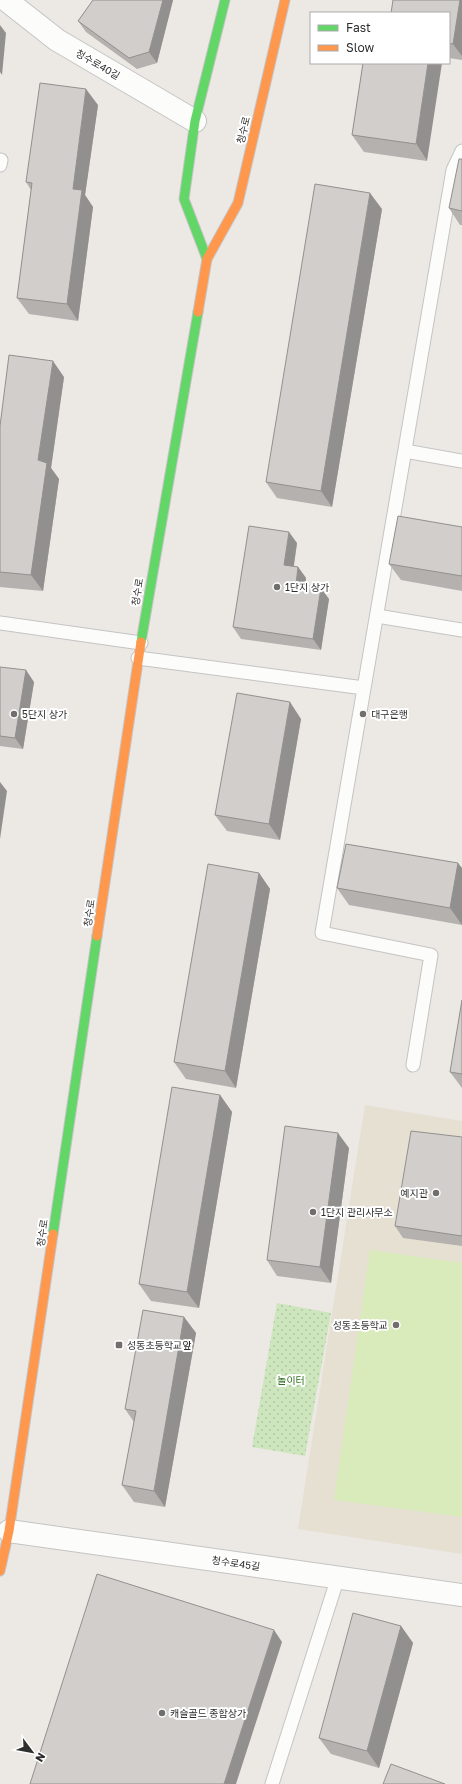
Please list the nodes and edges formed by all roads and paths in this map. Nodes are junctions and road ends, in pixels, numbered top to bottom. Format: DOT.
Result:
graph roads {
  1 [pos="6,0"];
  2 [pos="225,0"];
  3 [pos="285,0"];
  4 [pos="195,121"];
  5 [pos="462,151"];
  6 [pos="207,258"];
  7 [pos="405,451"];
  8 [pos="462,461"];
  9 [pos="377,616"];
  10 [pos="0,623"];
  11 [pos="462,630"];
  12 [pos="141,643"];
  13 [pos="138,658"];
  14 [pos="364,688"];
  15 [pos="413,1065"];
  16 [pos="9,1531"];
  17 [pos="0,1571"];
  18 [pos="338,1577"];
  19 [pos="462,1595"];
  20 [pos="272,1784"];
  1 -- 4 [label="street, 청수로40길"];
  2 -- 4 [label="main road"];
  3 -- 6 [label="main road, 청수로"];
  4 -- 6 [label="main road"];
  5 -- 7 [label="lane"];
  6 -- 12 [label="main road, 청수로"];
  7 -- 8 [label="lane"];
  7 -- 9 [label="lane"];
  9 -- 11 [label="lane"];
  9 -- 14 [label="lane"];
  10 -- 12 [label="lane"];
  12 -- 13 [label="main road, 청수로"];
  13 -- 14 [label="lane"];
  13 -- 16 [label="main road, 청수로"];
  14 -- 15 [label="lane"];
  16 -- 17 [label="main road, 청수로"];
  16 -- 18 [label="street, 청수로45길"];
  18 -- 19 [label="street, 청수로45길"];
  18 -- 20 [label="lane"];
}
